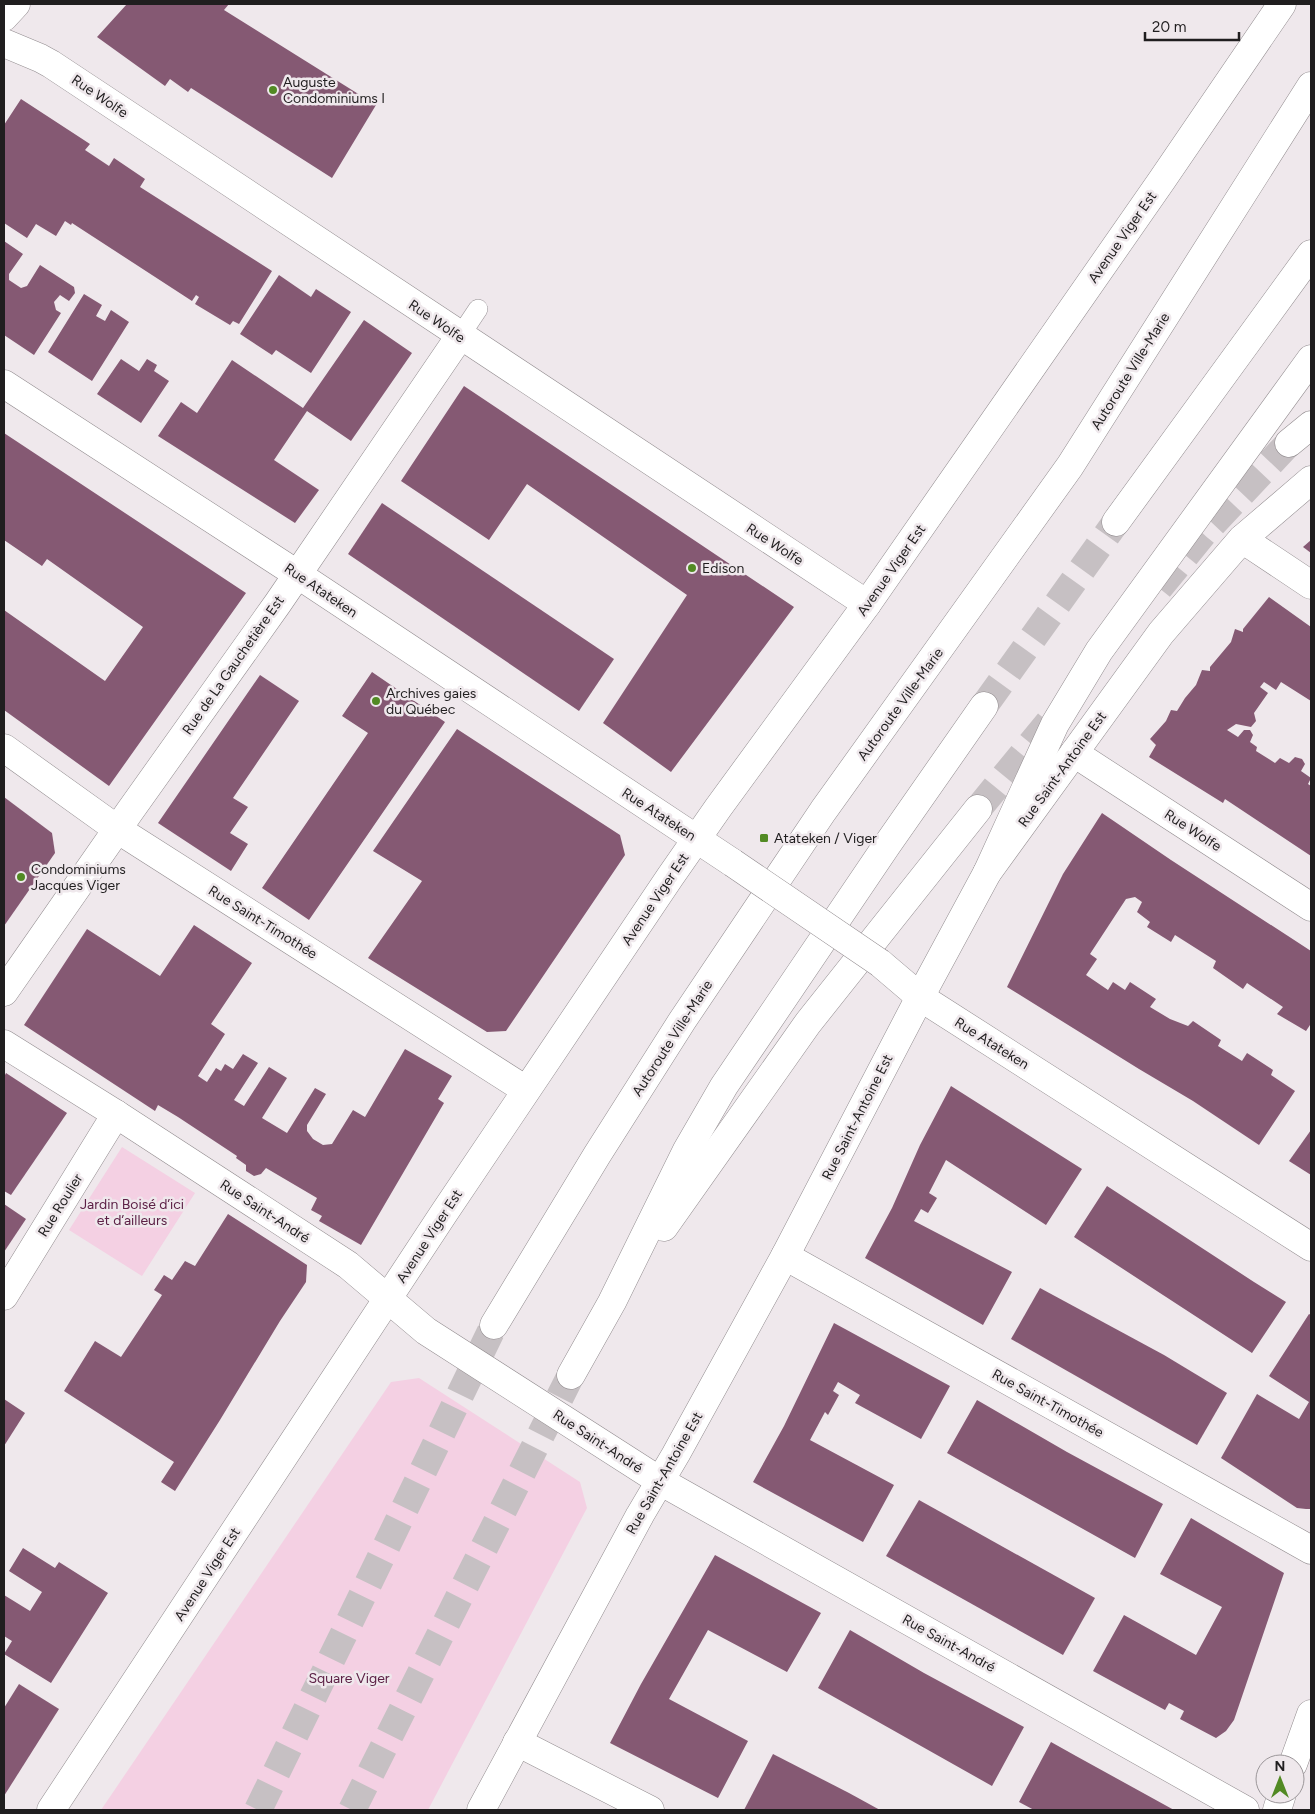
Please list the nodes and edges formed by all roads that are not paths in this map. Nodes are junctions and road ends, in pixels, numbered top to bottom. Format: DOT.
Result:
graph roads {
  1 [pos="16,4"];
  2 [pos="1282,4"];
  3 [pos="4,17"];
  4 [pos="4,43"];
  5 [pos="1311,86"];
  6 [pos="1311,254"];
  7 [pos="478,309"];
  8 [pos="460,336"];
  9 [pos="1311,359"];
  10 [pos="4,384"];
  11 [pos="1311,425"];
  12 [pos="1290,443"];
  13 [pos="1311,480"];
  14 [pos="1116,522"];
  15 [pos="1242,539"];
  16 [pos="298,574"];
  17 [pos="1311,585"];
  18 [pos="867,604"];
  19 [pos="984,706"];
  20 [pos="4,748"];
  21 [pos="1074,753"];
  22 [pos="978,809"];
  23 [pos="117,829"];
  24 [pos="696,839"];
  25 [pos="987,873"];
  26 [pos="1311,907"];
  27 [pos="4,992"];
  28 [pos="920,997"];
  29 [pos="4,1044"];
  30 [pos="526,1090"];
  31 [pos="116,1114"];
  32 [pos="1311,1247"];
  33 [pos="785,1256"];
  34 [pos="4,1296"];
  35 [pos="388,1299"];
  36 [pos="612,1302"];
  37 [pos="494,1325"];
  38 [pos="571,1375"];
  39 [pos="660,1481"];
  40 [pos="1311,1550"];
  41 [pos="1311,1714"];
  42 [pos="517,1742"];
  43 [pos="1297,1754"];
  44 [pos="51,1810"];
  45 [pos="481,1810"];
  46 [pos="650,1810"];
  47 [pos="1245,1810"];
  1 -- 3 [label="main road"];
  2 -- 18 [label="main road, Avenue Viger Est"];
  4 -- 8 [label="main road, Rue Wolfe"];
  5 -- 37 [label="main road, Autoroute Ville-Marie"];
  6 -- 14 [label="main road"];
  7 -- 8 [label="lane"];
  8 -- 16 [label="main road, Rue de La Gauchetière Est"];
  8 -- 18 [label="main road, Rue Wolfe"];
  9 -- 25 [label="main road"];
  10 -- 16 [label="main road, Rue Atateken"];
  11 -- 12 [label="main road"];
  13 -- 15 [label="main road, Rue Saint-Antoine Est"];
  15 -- 17 [label="main road"];
  15 -- 21 [label="main road, Rue Saint-Antoine Est"];
  16 -- 23 [label="main road, Rue de La Gauchetière Est"];
  16 -- 24 [label="main road, Rue Atateken"];
  18 -- 24 [label="main road, Avenue Viger Est"];
  19 -- 36 [label="main road"];
  20 -- 23 [label="main road, Rue Saint-Timothée"];
  21 -- 25 [label="main road, Rue Saint-Antoine Est"];
  21 -- 26 [label="main road, Rue Wolfe"];
  22 -- 36 [label="main road"];
  23 -- 27 [label="main road, Rue de La Gauchetière Est"];
  23 -- 30 [label="main road, Rue Saint-Timothée"];
  24 -- 28 [label="main road, Rue Atateken, bridge"];
  24 -- 30 [label="main road, Avenue Viger Est"];
  25 -- 28 [label="main road, Rue Saint-Antoine Est"];
  28 -- 32 [label="main road, Rue Atateken"];
  28 -- 33 [label="main road, Rue Saint-Antoine Est"];
  29 -- 31 [label="main road, Rue Saint-André"];
  30 -- 35 [label="main road, Avenue Viger Est"];
  31 -- 34 [label="main road, Rue Roulier"];
  31 -- 35 [label="main road, Rue Saint-André"];
  33 -- 39 [label="main road, Rue Saint-Antoine Est"];
  33 -- 40 [label="main road, Rue Saint-Timothée"];
  35 -- 39 [label="main road, Rue Saint-André"];
  35 -- 44 [label="main road, Avenue Viger Est"];
  36 -- 38 [label="main road"];
  39 -- 42 [label="main road, Rue Saint-Antoine Est"];
  39 -- 47 [label="main road, Rue Saint-André"];
  41 -- 43 [label="main road"];
  42 -- 45 [label="main road, Rue Saint-Antoine Est"];
  42 -- 46 [label="main road"];
}
